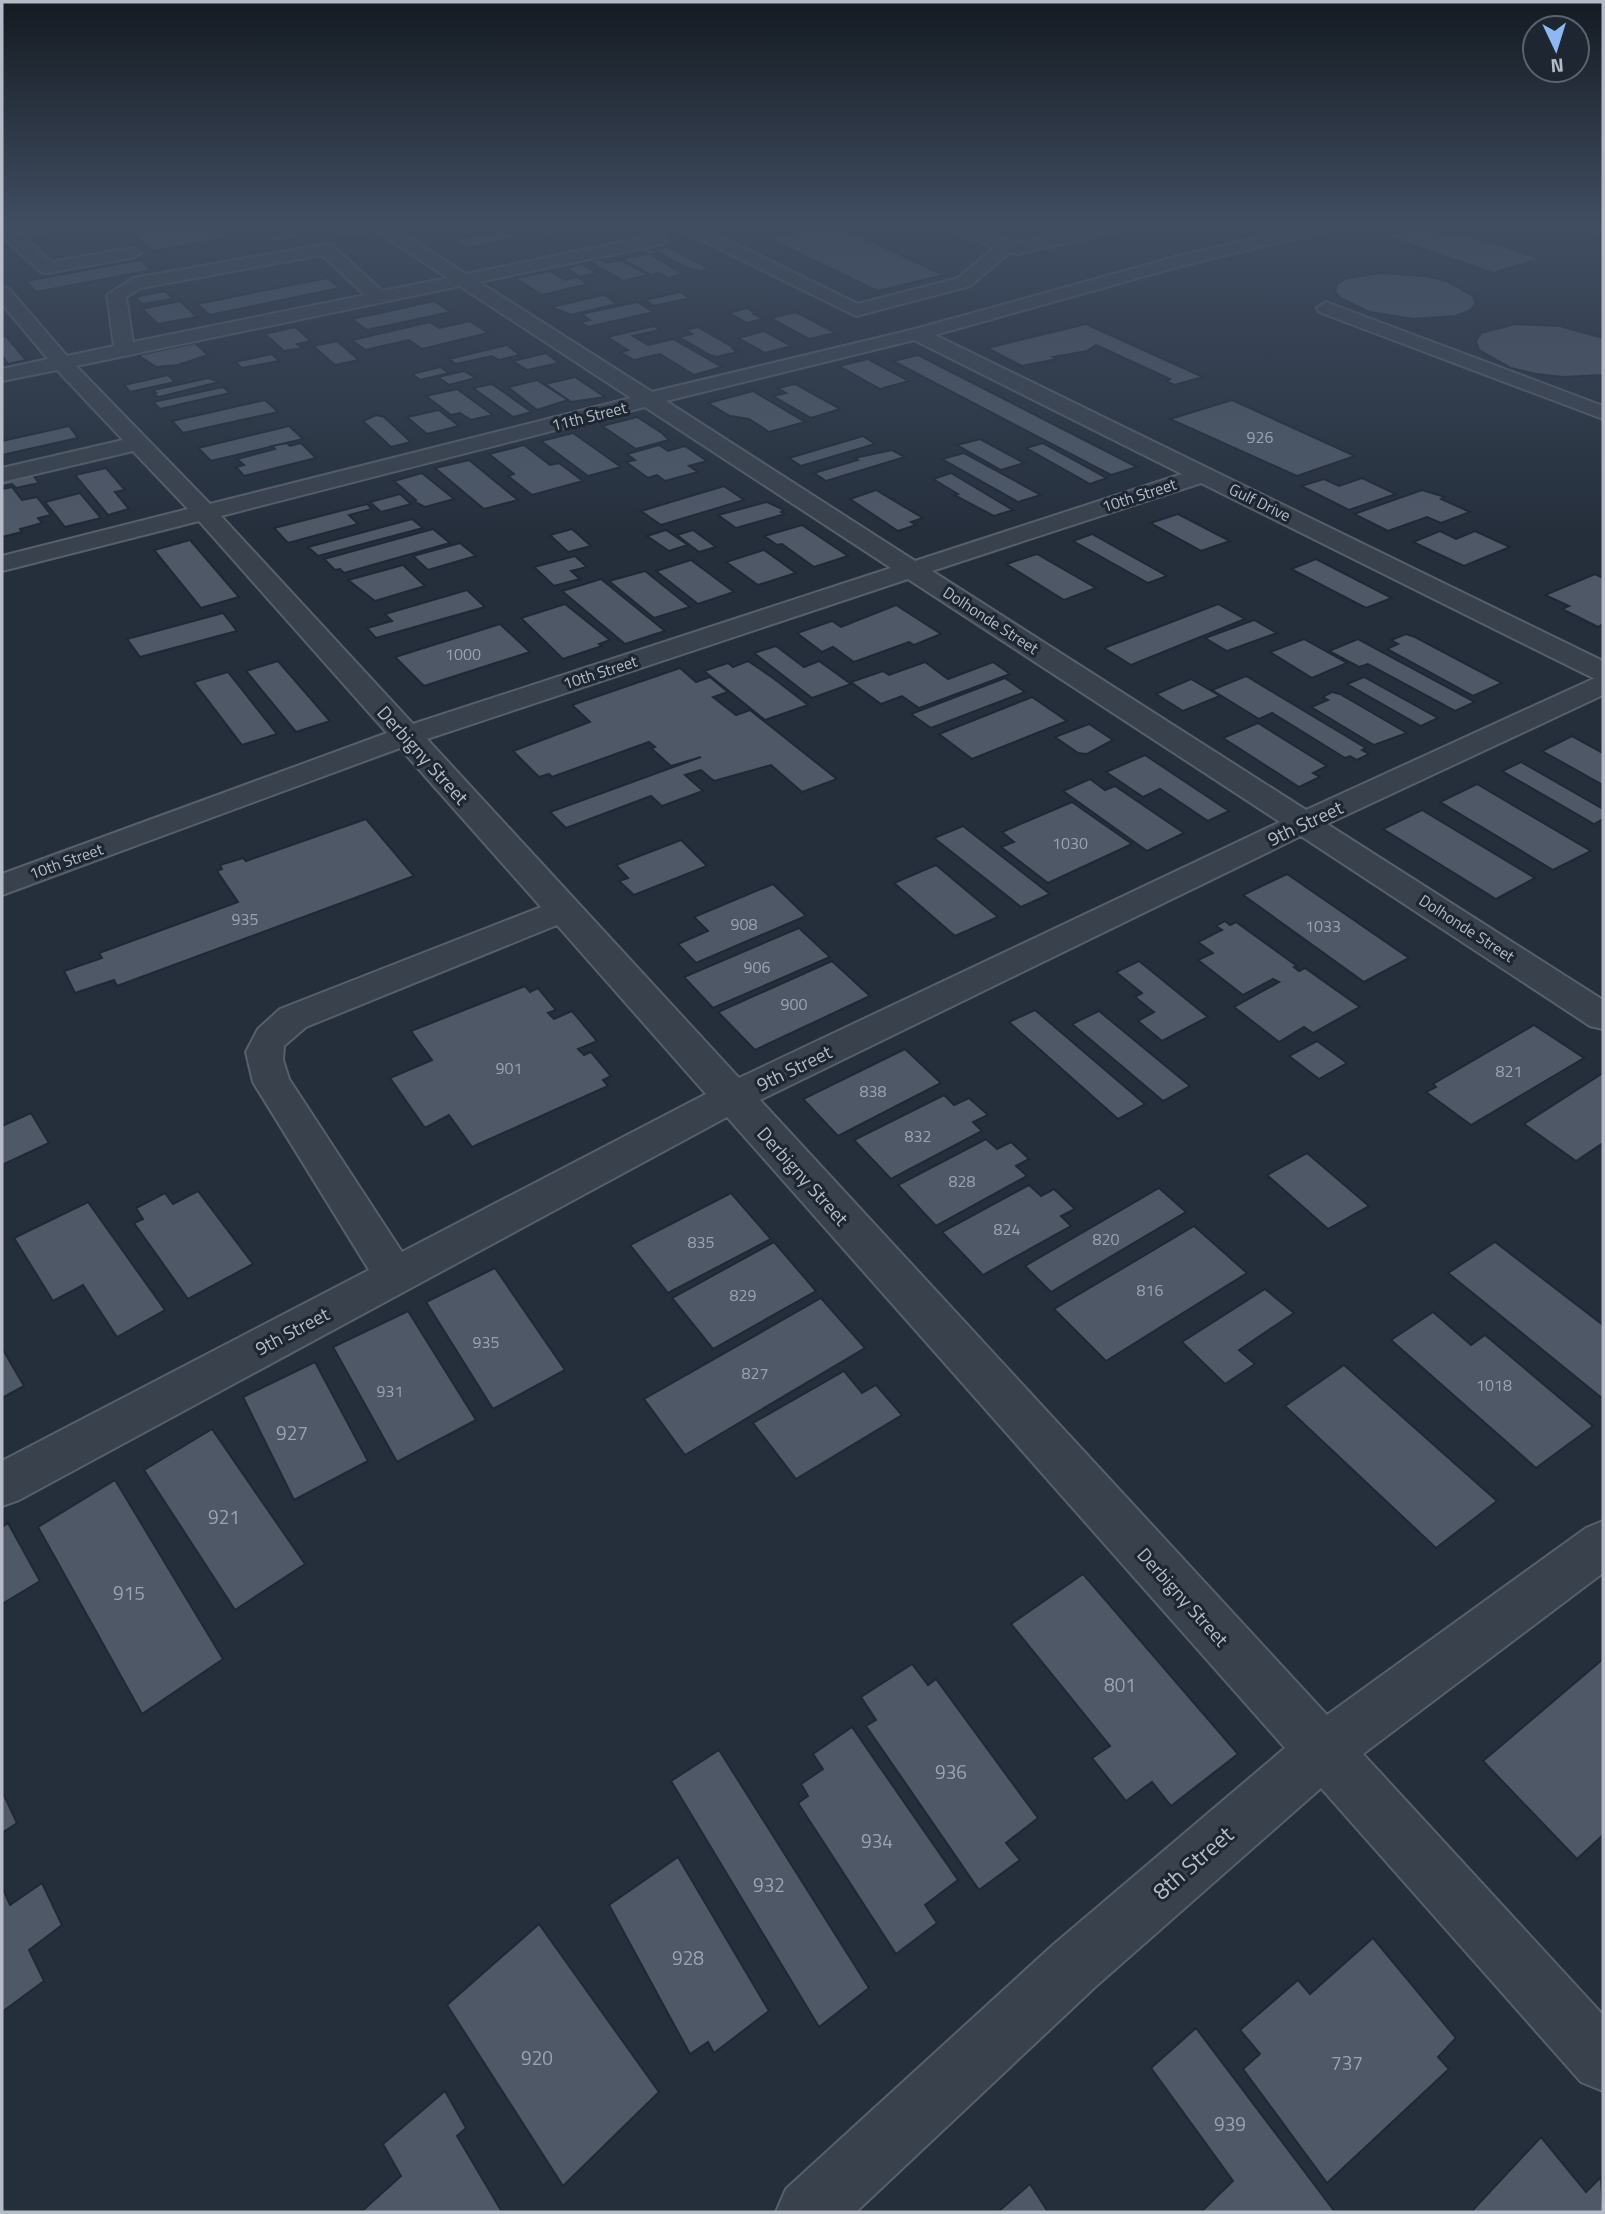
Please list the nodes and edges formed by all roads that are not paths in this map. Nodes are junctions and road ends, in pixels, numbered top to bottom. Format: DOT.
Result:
graph roads {
  1 [pos="31,327"];
  2 [pos="121,327"];
  3 [pos="227,327"];
  4 [pos="535,327"];
  5 [pos="941,327"];
  6 [pos="1375,327"];
  7 [pos="917,334"];
  8 [pos="124,349"];
  9 [pos="62,363"];
  10 [pos="2,375"];
  11 [pos="649,401"];
  12 [pos="1603,413"];
  13 [pos="139,443"];
  14 [pos="1204,474"];
  15 [pos="2,475"];
  16 [pos="206,514"];
  17 [pos="2,564"];
  18 [pos="911,569"];
  19 [pos="1603,672"];
  20 [pos="1603,685"];
  21 [pos="406,736"];
  22 [pos="1306,822"];
  23 [pos="2,885"];
  24 [pos="563,910"];
  25 [pos="1603,1017"];
  26 [pos="732,1097"];
  27 [pos="395,1276"];
  28 [pos="2,1485"];
  29 [pos="1603,1544"];
  30 [pos="1323,1751"];
  31 [pos="1603,2060"];
  32 [pos="808,2212"];
  1 -- 9 [label="street, Derbigny Street"];
  2 -- 8 [label="street"];
  3 -- 8 [label="street"];
  4 -- 11 [label="street, Dolhonde Street"];
  5 -- 7 [label="street, 11th Street"];
  6 -- 12 [label="street"];
  7 -- 11 [label="street, 11th Street"];
  7 -- 14 [label="street, Gulf Drive"];
  8 -- 9 [label="street"];
  9 -- 10 [label="street"];
  9 -- 13 [label="street, Derbigny Street"];
  11 -- 16 [label="street, 11th Street"];
  11 -- 18 [label="street, Dolhonde Street"];
  13 -- 15 [label="street"];
  13 -- 16 [label="street, Derbigny Street"];
  14 -- 18 [label="street, 10th Street"];
  14 -- 19 [label="street, Gulf Drive"];
  16 -- 17 [label="street, 11th Street"];
  16 -- 21 [label="street, Derbigny Street"];
  18 -- 21 [label="street, 10th Street"];
  18 -- 22 [label="street, Dolhonde Street"];
  20 -- 22 [label="street, 9th Street"];
  21 -- 23 [label="street, 10th Street"];
  21 -- 24 [label="street, Derbigny Street"];
  22 -- 25 [label="street, Dolhonde Street"];
  22 -- 26 [label="street, 9th Street"];
  24 -- 26 [label="street, Derbigny Street"];
  24 -- 27 [label="street"];
  26 -- 27 [label="street, 9th Street"];
  26 -- 30 [label="street, Derbigny Street"];
  27 -- 28 [label="street, 9th Street"];
  29 -- 30 [label="street, 8th Street"];
  30 -- 31 [label="street, Derbigny Street"];
  30 -- 32 [label="street, 8th Street"];
}
